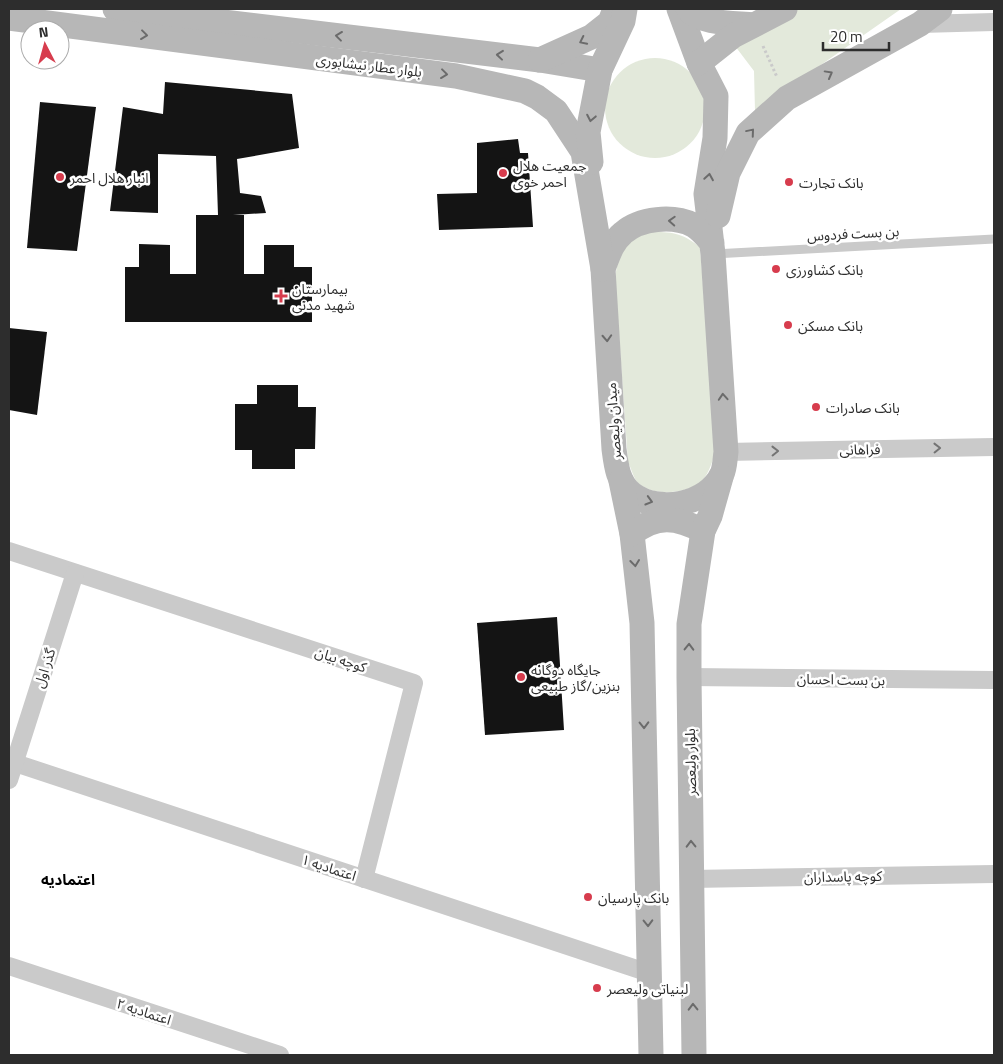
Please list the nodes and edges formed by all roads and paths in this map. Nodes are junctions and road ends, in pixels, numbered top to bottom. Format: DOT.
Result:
graph roads {
  1 [pos="615,9"];
  2 [pos="624,9"];
  3 [pos="679,9"];
  4 [pos="688,9"];
  5 [pos="785,9"];
  6 [pos="940,9"];
  7 [pos="110,16"];
  8 [pos="9,18"];
  9 [pos="994,22"];
  10 [pos="920,24"];
  11 [pos="753,25"];
  12 [pos="540,60"];
  13 [pos="699,63"];
  14 [pos="600,70"];
  15 [pos="787,98"];
  16 [pos="596,226"];
  17 [pos="994,239"];
  18 [pos="713,248"];
  19 [pos="603,270"];
  20 [pos="994,446"];
  21 [pos="724,463"];
  22 [pos="621,481"];
  23 [pos="703,532"];
  24 [pos="632,534"];
  25 [pos="9,551"];
  26 [pos="75,573"];
  27 [pos="688,677"];
  28 [pos="994,680"];
  29 [pos="10,768"];
  30 [pos="994,874"];
  31 [pos="691,878"];
  32 [pos="364,879"];
  33 [pos="9,966"];
  34 [pos="649,973"];
  35 [pos="280,1055"];
  36 [pos="651,1055"];
  37 [pos="694,1055"];
  1 -- 12 [label="main road, one-way"];
  2 -- 14 [label="main road"];
  3 -- 13 [label="main road"];
  4 -- 11 [label="main road"];
  5 -- 11 [label="main road"];
  6 -- 10 [label="main road"];
  7 -- 8 [label="main road, بلوار عطار نیشابوری"];
  12 -- 7 [label="main road, بلوار عطار نیشابوری, one-way"];
  7 -- 16 [label="main road, بلوار عطار نیشابوری, one-way"];
  9 -- 10 [label="street"];
  15 -- 10 [label="main road, one-way"];
  11 -- 13 [label="main road"];
  11 -- 15 [label="path"];
  12 -- 14 [label="main road, بلوار عطار نیشابوری"];
  18 -- 13 [label="main road, one-way"];
  14 -- 16 [label="main road, one-way"];
  18 -- 15 [label="main road, one-way"];
  16 -- 19 [label="main road, بلوار عطار نیشابوری"];
  17 -- 18 [label="lane, بن بست فردوس"];
  18 -- 19 [label="main road, میدان ولیعصر, one-way"];
  21 -- 18 [label="main road, one-way"];
  19 -- 22 [label="main road, میدان ولیعصر, one-way"];
  21 -- 20 [label="street, فراهانی, one-way"];
  22 -- 21 [label="main road, one-way"];
  21 -- 23 [label="main road, بلوار ولیعصر"];
  22 -- 24 [label="main road"];
  23 -- 24 [label="main road"];
  27 -- 23 [label="main road, بلوار ولیعصر, one-way"];
  24 -- 34 [label="main road, one-way"];
  25 -- 26 [label="street"];
  26 -- 29 [label="street, گذر اول"];
  26 -- 32 [label="street, کوچه بیان"];
  27 -- 28 [label="street, بن بست احسان"];
  31 -- 27 [label="main road, بلوار ولیعصر, one-way"];
  29 -- 32 [label="street, اعتمادیه ۱"];
  30 -- 31 [label="street, کوچه پاسداران"];
  37 -- 31 [label="main road, بلوار ولیعصر, one-way"];
  32 -- 34 [label="street, اعتمادیه ۱"];
  33 -- 35 [label="street, اعتمادیه ۲"];
  34 -- 36 [label="main road"];
}
